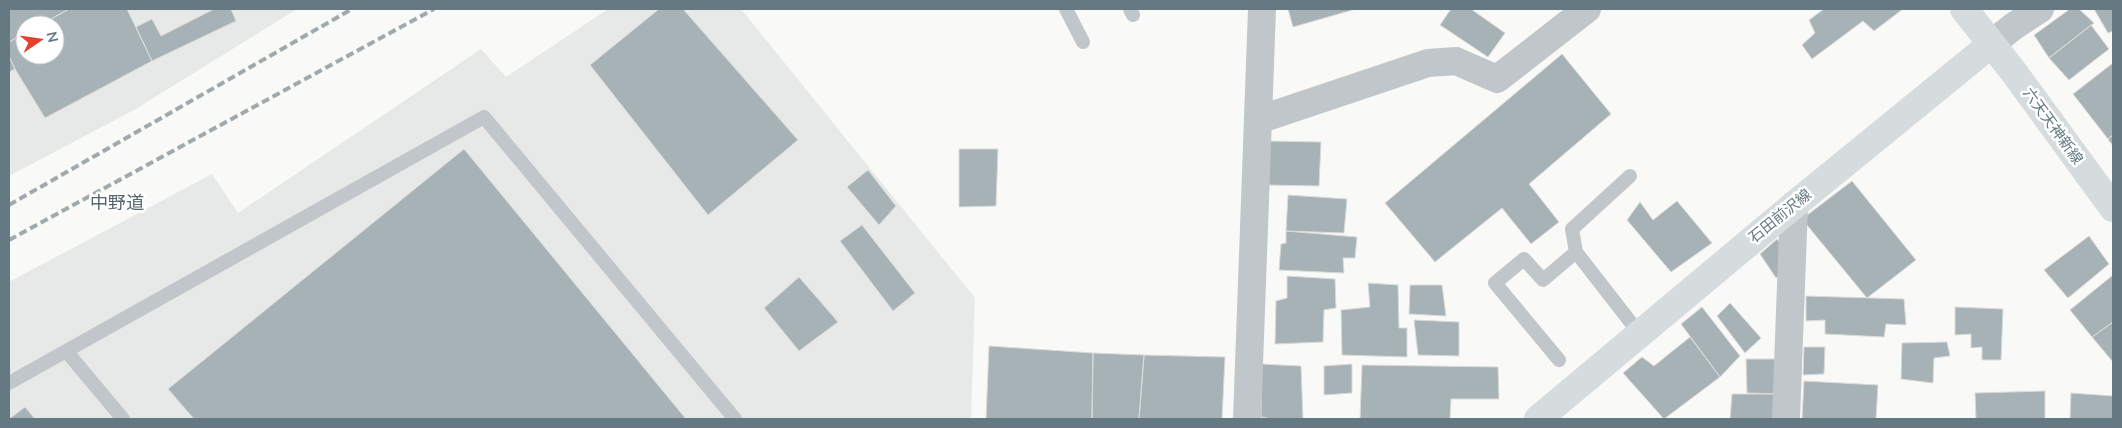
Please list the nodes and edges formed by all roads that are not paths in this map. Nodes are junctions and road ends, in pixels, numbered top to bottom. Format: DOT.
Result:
graph roads {
  1 [pos="1066,9"];
  2 [pos="1262,9"];
  3 [pos="1588,9"];
  4 [pos="1964,9"];
  5 [pos="2040,9"];
  6 [pos="1083,42"];
  7 [pos="1990,45"];
  8 [pos="1258,120"];
  9 [pos="1630,176"];
  10 [pos="2111,200"];
  11 [pos="1794,205"];
  12 [pos="1576,252"];
  13 [pos="1639,333"];
  14 [pos="68,352"];
  15 [pos="1560,360"];
  16 [pos="9,383"];
  17 [pos="123,419"];
  18 [pos="735,419"];
  19 [pos="1247,419"];
  20 [pos="1538,419"];
  21 [pos="1786,419"];
  1 -- 6 [label="lane"];
  2 -- 8 [label="street"];
  3 -- 8 [label="street"];
  4 -- 7 [label="main road"];
  5 -- 7 [label="street"];
  7 -- 10 [label="main road, 六天天神新線"];
  7 -- 11 [label="main road, 石田前沢線"];
  8 -- 19 [label="street"];
  9 -- 12 [label="lane"];
  11 -- 13 [label="main road, 石田前沢線"];
  11 -- 21 [label="street"];
  12 -- 13 [label="lane"];
  12 -- 15 [label="lane"];
  13 -- 20 [label="main road, 石田前沢線"];
  14 -- 16 [label="lane"];
  14 -- 17 [label="lane"];
  14 -- 18 [label="lane"];
}
